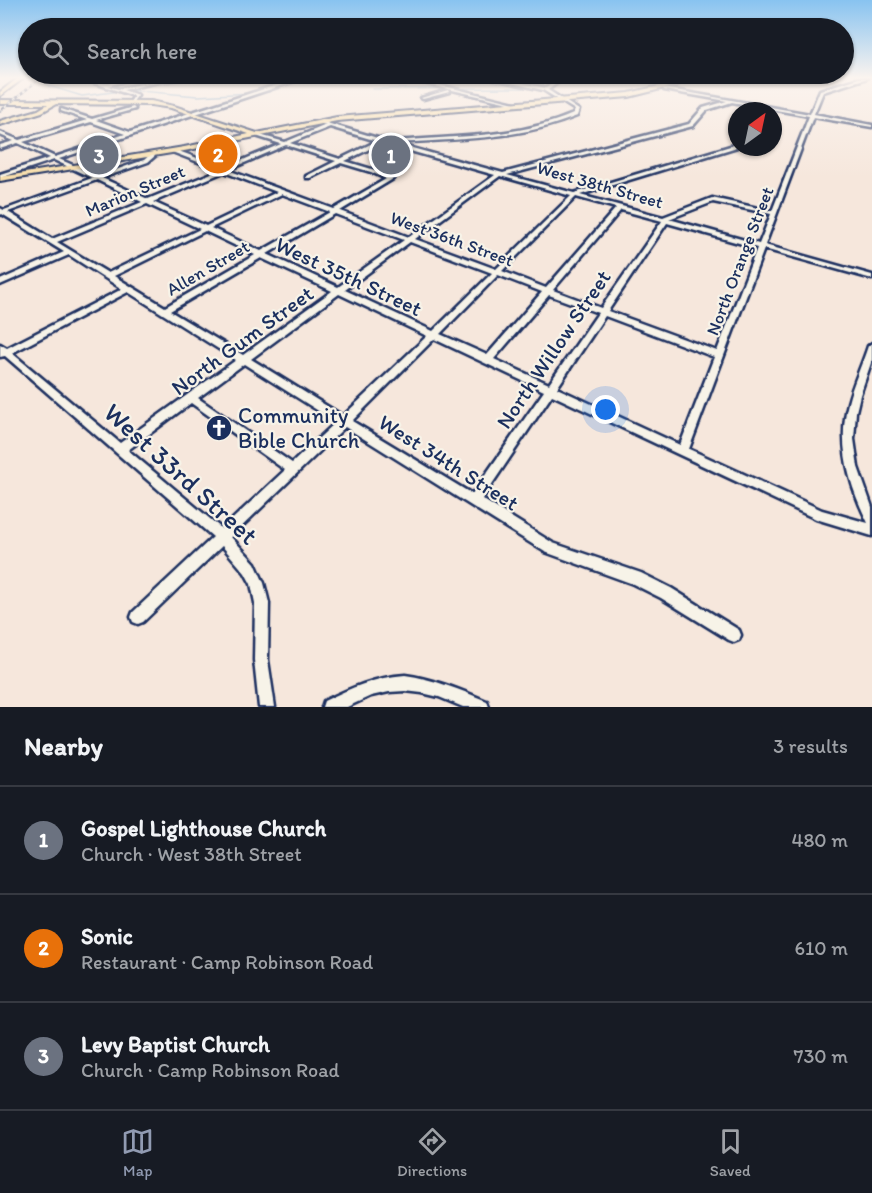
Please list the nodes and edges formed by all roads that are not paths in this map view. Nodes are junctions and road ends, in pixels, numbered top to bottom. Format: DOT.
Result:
graph roads {
  1 [pos="40,111"];
  2 [pos="66,111"];
  3 [pos="116,111"];
  4 [pos="183,111"];
  5 [pos="202,111"];
  6 [pos="440,111"];
  7 [pos="576,111"];
  8 [pos="704,111"];
  9 [pos="814,111"];
  10 [pos="782,112"];
  11 [pos="193,114"];
  12 [pos="812,116"];
  13 [pos="91,120"];
  14 [pos="320,122"];
  15 [pos="0,123"];
  16 [pos="330,125"];
  17 [pos="872,126"];
  18 [pos="240,129"];
  19 [pos="278,130"];
  20 [pos="0,133"];
  21 [pos="130,134"];
  22 [pos="258,135"];
  23 [pos="18,141"];
  24 [pos="227,141"];
  25 [pos="386,142"];
  26 [pos="285,143"];
  27 [pos="0,147"];
  28 [pos="728,148"];
  29 [pos="174,151"];
  30 [pos="153,155"];
  31 [pos="56,158"];
  32 [pos="341,161"];
  33 [pos="75,167"];
  34 [pos="224,170"];
  35 [pos="503,174"];
  36 [pos="309,177"];
  37 [pos="99,178"];
  38 [pos="0,179"];
  39 [pos="281,192"];
  40 [pos="576,195"];
  41 [pos="147,202"];
  42 [pos="620,207"];
  43 [pos="1,212"];
  44 [pos="335,212"];
  45 [pos="774,213"];
  46 [pos="665,219"];
  47 [pos="206,228"];
  48 [pos="409,240"];
  49 [pos="51,242"];
  50 [pos="761,246"];
  51 [pos="68,253"];
  52 [pos="262,255"];
  53 [pos="496,272"];
  54 [pos="108,276"];
  55 [pos="872,277"];
  56 [pos="0,283"];
  57 [pos="128,289"];
  58 [pos="340,291"];
  59 [pos="547,291"];
  60 [pos="164,311"];
  61 [pos="602,311"];
  62 [pos="434,335"];
  63 [pos="872,346"];
  64 [pos="2,351"];
  65 [pos="720,356"];
  66 [pos="245,360"];
  67 [pos="488,360"];
  68 [pos="549,389"];
  69 [pos="192,399"];
  70 [pos="344,420"];
  71 [pos="119,450"];
  72 [pos="683,451"];
  73 [pos="293,470"];
  74 [pos="474,501"];
  75 [pos="872,519"];
  76 [pos="872,530"];
  77 [pos="223,538"];
  78 [pos="138,617"];
  79 [pos="734,635"];
  80 [pos="267,707"];
  81 [pos="330,707"];
  82 [pos="481,707"];
  1 -- 15 [label="main road"];
  2 -- 13 [label="street"];
  3 -- 13 [label="street"];
  4 -- 11 [label="main road"];
  5 -- 11 [label="street"];
  6 -- 14 [label="main road"];
  7 -- 25 [label="street"];
  8 -- 35 [label="street"];
  9 -- 12 [label="street, North Orange Street"];
  10 -- 12 [label="street"];
  11 -- 18 [label="main road"];
  11 -- 21 [label="street"];
  12 -- 17 [label="street"];
  12 -- 45 [label="street, North Orange Street"];
  13 -- 21 [label="street"];
  13 -- 23 [label="street"];
  14 -- 16 [label="street, West 38th Street"];
  14 -- 19 [label="main road"];
  16 -- 25 [label="street, West 38th Street"];
  16 -- 26 [label="street, Marion Street"];
  18 -- 19 [label="main road"];
  18 -- 22 [label="main road"];
  18 -- 24 [label="main road"];
  19 -- 22 [label="main road"];
  20 -- 23 [label="street, West 35th Street"];
  21 -- 31 [label="street"];
  22 -- 24 [label="main road"];
  22 -- 26 [label="street"];
  23 -- 27 [label="street"];
  23 -- 31 [label="street, West 35th Street"];
  24 -- 29 [label="main road"];
  25 -- 32 [label="street"];
  25 -- 35 [label="street, West 38th Street"];
  26 -- 32 [label="street"];
  26 -- 34 [label="street, Marion Street"];
  28 -- 40 [label="street"];
  29 -- 30 [label="main road"];
  29 -- 34 [label="street, West 36th Street"];
  30 -- 33 [label="main road"];
  30 -- 37 [label="street"];
  31 -- 33 [label="street, West 35th Street"];
  31 -- 38 [label="street"];
  32 -- 36 [label="street"];
  32 -- 44 [label="street, Allen Street"];
  33 -- 37 [label="street, West 35th Street"];
  33 -- 38 [label="main road"];
  34 -- 39 [label="street, West 36th Street"];
  34 -- 41 [label="street, Marion Street"];
  35 -- 40 [label="street, West 38th Street"];
  35 -- 48 [label="street, North Gum Street"];
  37 -- 41 [label="street, West 35th Street"];
  37 -- 43 [label="street"];
  39 -- 44 [label="street, West 36th Street"];
  39 -- 47 [label="street"];
  40 -- 42 [label="street, West 38th Street"];
  40 -- 53 [label="street"];
  41 -- 47 [label="street, West 35th Street"];
  41 -- 49 [label="street, Marion Street"];
  42 -- 46 [label="street, West 38th Street"];
  42 -- 59 [label="street"];
  43 -- 49 [label="street, West 34th Street"];
  44 -- 48 [label="street, West 36th Street"];
  44 -- 52 [label="street, Allen Street"];
  45 -- 46 [label="street"];
  45 -- 50 [label="street, North Orange Street"];
  46 -- 50 [label="street, West 38th Street"];
  46 -- 61 [label="street, North Willow Street"];
  47 -- 52 [label="street, West 35th Street"];
  47 -- 54 [label="street"];
  48 -- 53 [label="street, West 36th Street"];
  48 -- 58 [label="street, North Gum Street"];
  49 -- 51 [label="street, West 34th Street"];
  50 -- 55 [label="street, West 38th Street"];
  50 -- 65 [label="street, North Orange Street"];
  51 -- 54 [label="street, West 34th Street"];
  51 -- 56 [label="street"];
  52 -- 58 [label="street, West 35th Street"];
  52 -- 60 [label="street, Allen Street"];
  53 -- 59 [label="street, West 36th Street"];
  53 -- 62 [label="street"];
  54 -- 57 [label="street, West 34th Street"];
  57 -- 60 [label="street, West 34th Street"];
  57 -- 64 [label="street"];
  58 -- 62 [label="street, West 35th Street"];
  58 -- 66 [label="street, North Gum Street"];
  59 -- 61 [label="street, West 36th Street"];
  59 -- 67 [label="street"];
  60 -- 66 [label="street, West 34th Street"];
  61 -- 65 [label="street, West 36th Street"];
  61 -- 68 [label="street, North Willow Street"];
  62 -- 67 [label="street, West 35th Street"];
  62 -- 70 [label="street"];
  63 -- 75 [label="street"];
  64 -- 71 [label="street, West 33rd Street"];
  65 -- 72 [label="street, North Orange Street"];
  66 -- 69 [label="street, North Gum Street"];
  66 -- 70 [label="street, West 34th Street"];
  67 -- 68 [label="street, West 35th Street"];
  68 -- 72 [label="street, West 35th Street"];
  68 -- 74 [label="street, North Willow Street"];
  69 -- 71 [label="street, North Gum Street"];
  69 -- 73 [label="street"];
  70 -- 73 [label="street"];
  70 -- 74 [label="street, West 34th Street"];
  71 -- 77 [label="street, West 33rd Street"];
  72 -- 76 [label="street, West 35th Street"];
  73 -- 77 [label="street"];
  74 -- 79 [label="street, West 34th Street"];
  77 -- 78 [label="street"];
  77 -- 80 [label="street, West 33rd Street"];
  81 -- 82 [label="street"];
}
